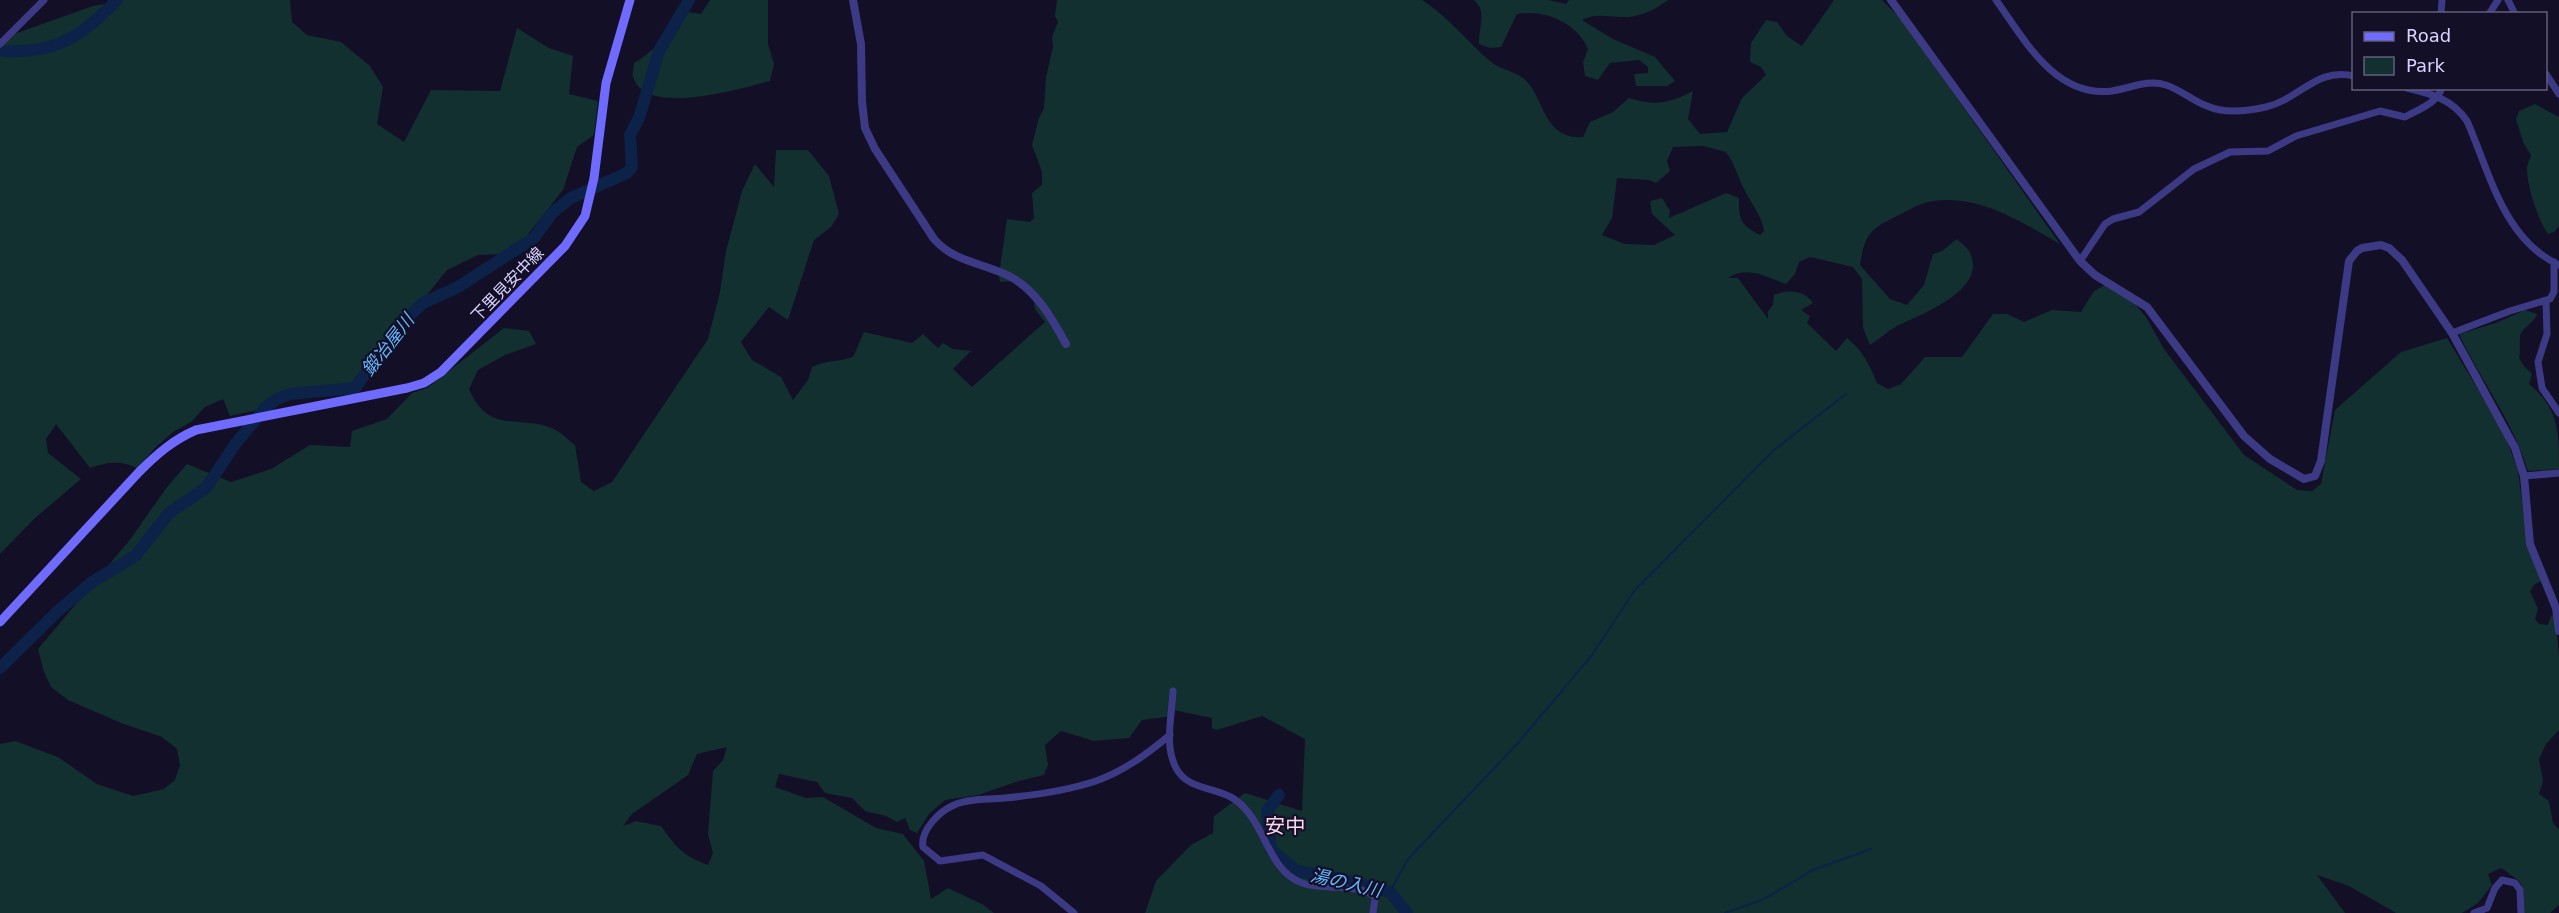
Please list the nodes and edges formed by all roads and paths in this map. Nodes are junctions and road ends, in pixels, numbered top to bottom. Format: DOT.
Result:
graph roads {
  1 [pos="44,0"];
  2 [pos="630,0"];
  3 [pos="853,0"];
  4 [pos="1891,0"];
  5 [pos="1996,0"];
  6 [pos="0,44"];
  7 [pos="2352,76"];
  8 [pos="2547,76"];
  9 [pos="2414,90"];
  10 [pos="2441,90"];
  11 [pos="2559,94"];
  12 [pos="2438,97"];
  13 [pos="2080,261"];
  14 [pos="2557,263"];
  15 [pos="2546,302"];
  16 [pos="2452,333"];
  17 [pos="1066,344"];
  18 [pos="2559,413"];
  19 [pos="2559,473"];
  20 [pos="2524,476"];
  21 [pos="0,621"];
  22 [pos="2559,631"];
  23 [pos="1173,691"];
  24 [pos="1170,735"];
  25 [pos="2485,911"];
  26 [pos="1074,913"];
  27 [pos="1373,913"];
  28 [pos="2474,913"];
  29 [pos="2521,913"];
  1 -- 6 [label="street"];
  2 -- 21 [label="main road, 下里見安中線"];
  3 -- 17 [label="street"];
  4 -- 13 [label="street"];
  5 -- 7 [label="street"];
  8 -- 11 [label="street"];
  9 -- 12 [label="street"];
  10 -- 12 [label="street"];
  12 -- 13 [label="street"];
  12 -- 14 [label="street"];
  13 -- 16 [label="street"];
  14 -- 15 [label="street"];
  15 -- 16 [label="street"];
  15 -- 18 [label="street"];
  16 -- 20 [label="street"];
  19 -- 20 [label="street"];
  20 -- 22 [label="street"];
  23 -- 24 [label="street"];
  24 -- 26 [label="street"];
  24 -- 27 [label="street"];
  25 -- 28 [label="street"];
  25 -- 29 [label="street"];
}
